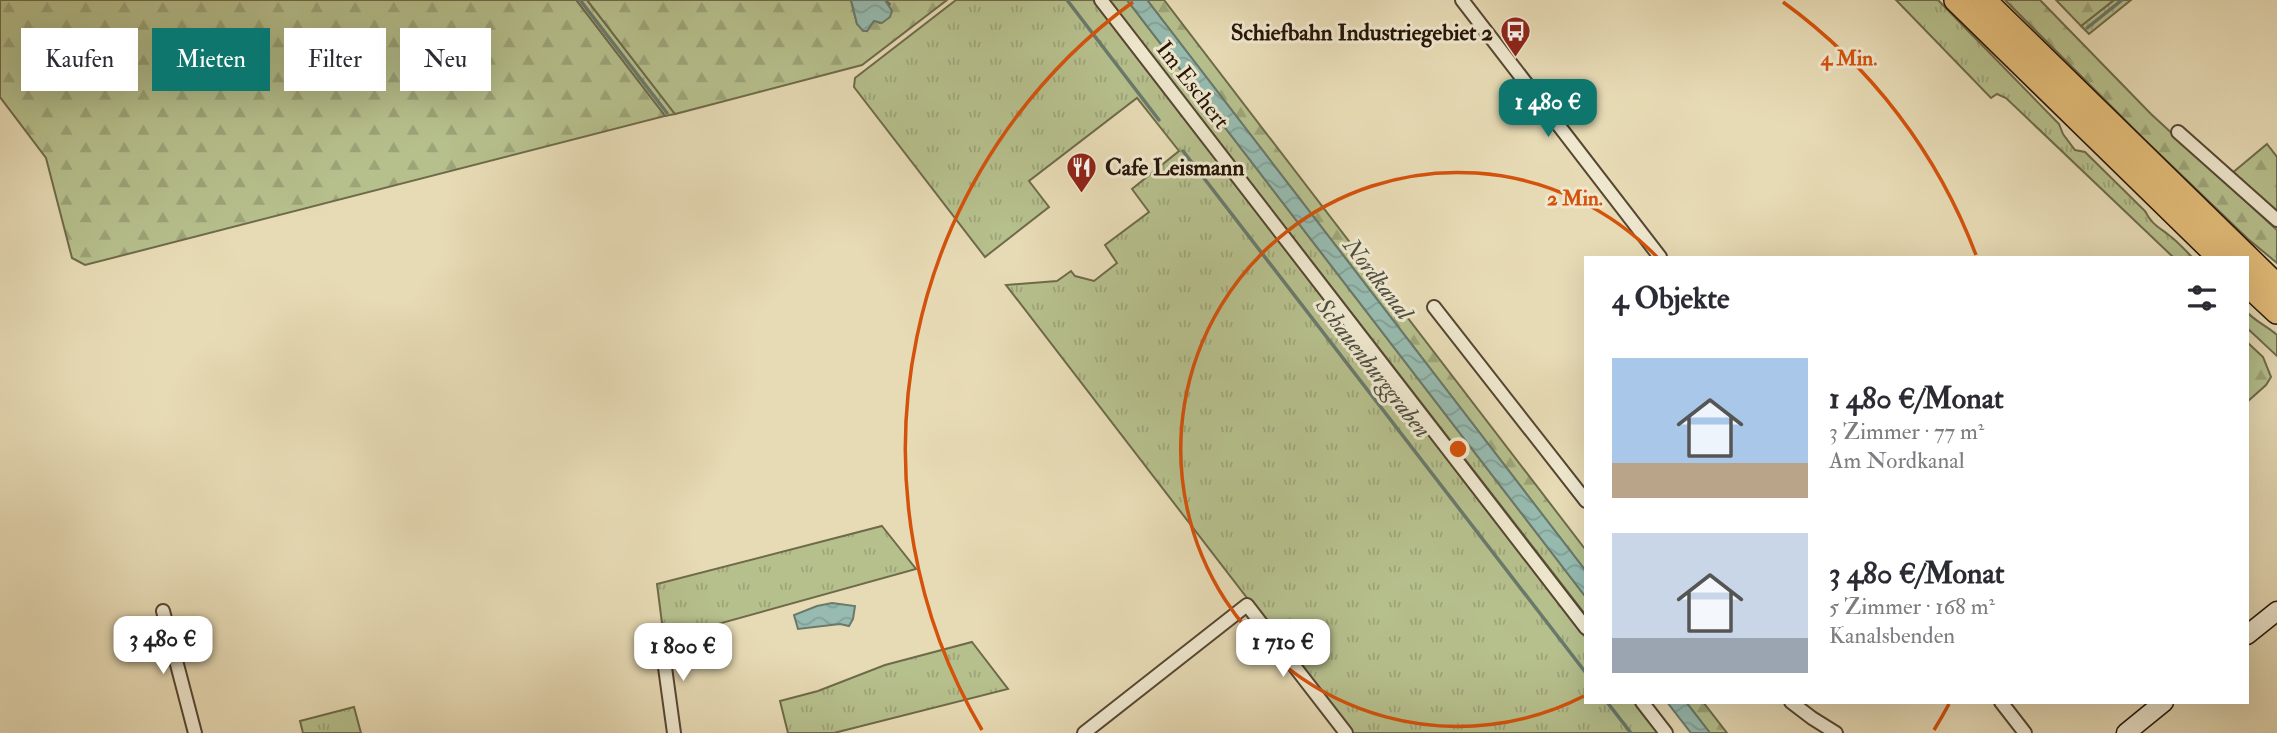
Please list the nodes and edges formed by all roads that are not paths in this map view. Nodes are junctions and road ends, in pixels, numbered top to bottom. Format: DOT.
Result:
graph roads {
  1 [pos="1101,0"];
  2 [pos="1462,0"];
  3 [pos="1956,0"];
  4 [pos="1984,0"];
  5 [pos="2178,132"];
  6 [pos="2277,220"];
  7 [pos="1659,256"];
  8 [pos="2218,256"];
  9 [pos="2246,256"];
  10 [pos="2249,259"];
  11 [pos="2249,286"];
  12 [pos="2277,286"];
  13 [pos="1434,307"];
  14 [pos="2277,312"];
  15 [pos="1584,498"];
  16 [pos="163,611"];
  17 [pos="2277,611"];
  18 [pos="1584,625"];
  19 [pos="2249,633"];
  20 [pos="661,638"];
  21 [pos="1644,704"];
  22 [pos="1794,704"];
  23 [pos="2003,704"];
  24 [pos="2162,704"];
  25 [pos="195,733"];
  26 [pos="674,733"];
  27 [pos="1084,733"];
  28 [pos="1346,733"];
  29 [pos="1666,733"];
  30 [pos="1836,733"];
  31 [pos="2025,733"];
  32 [pos="2126,733"];
  1 -- 18 [label="street, Im Eschert"];
  2 -- 7 [label="street"];
  3 -- 8 [label="highway"];
  4 -- 9 [label="highway"];
  5 -- 6 [label="street"];
  10 -- 12 [label="highway"];
  11 -- 14 [label="highway"];
  13 -- 15 [label="street"];
  16 -- 25 [label="street"];
  17 -- 19 [label="street"];
  20 -- 26 [label="street"];
  21 -- 29 [label="street"];
  22 -- 30 [label="street"];
  23 -- 31 [label="street"];
  24 -- 32 [label="street"];
  27 -- 28 [label="street"];
}
